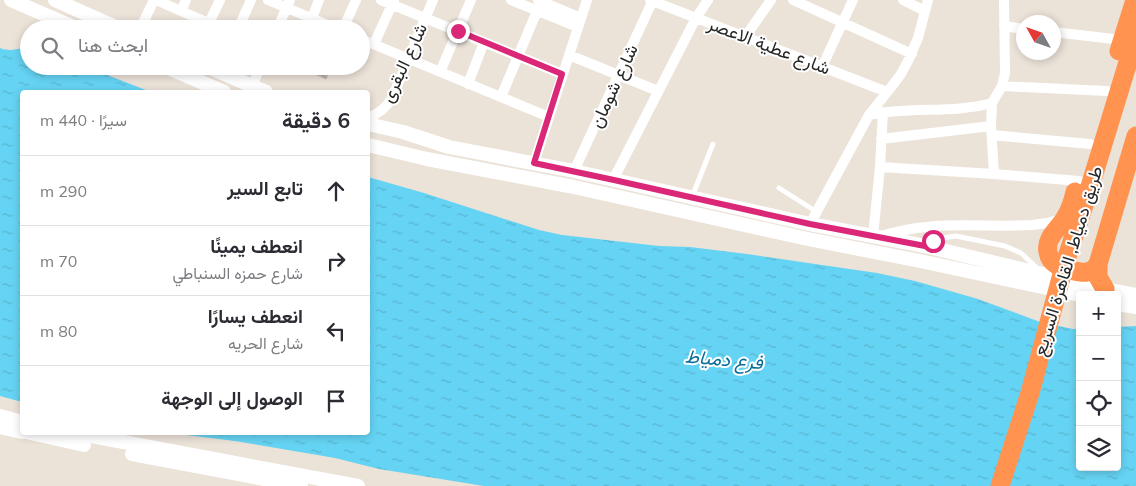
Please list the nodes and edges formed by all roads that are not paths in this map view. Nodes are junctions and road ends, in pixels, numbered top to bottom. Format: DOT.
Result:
graph roads {
  1 [pos="11,0"];
  2 [pos="54,0"];
  3 [pos="155,0"];
  4 [pos="186,0"];
  5 [pos="220,0"];
  6 [pos="251,0"];
  7 [pos="268,0"];
  8 [pos="319,0"];
  9 [pos="356,0"];
  10 [pos="381,0"];
  11 [pos="433,0"];
  12 [pos="471,0"];
  13 [pos="511,0"];
  14 [pos="587,0"];
  15 [pos="652,0"];
  16 [pos="708,0"];
  17 [pos="772,0"];
  18 [pos="793,0"];
  19 [pos="853,0"];
  20 [pos="903,0"];
  21 [pos="928,0"];
  22 [pos="1004,0"];
  23 [pos="1135,0"];
  24 [pos="393,2"];
  25 [pos="540,3"];
  26 [pos="288,4"];
  27 [pos="181,11"];
  28 [pos="925,11"];
  29 [pos="312,18"];
  30 [pos="425,18"];
  31 [pos="696,18"];
  32 [pos="57,20"];
  33 [pos="100,20"];
  34 [pos="145,20"];
  35 [pos="202,20"];
  36 [pos="210,20"];
  37 [pos="242,20"];
  38 [pos="281,20"];
  39 [pos="317,20"];
  40 [pos="348,20"];
  41 [pos="579,22"];
  42 [pos="842,22"];
  43 [pos="1004,26"];
  44 [pos="1016,27"];
  45 [pos="458,31"];
  46 [pos="1061,33"];
  47 [pos="745,37"];
  48 [pos="1129,38"];
  49 [pos="370,42"];
  50 [pos="484,42"];
  51 [pos="374,44"];
  52 [pos="912,54"];
  53 [pos="568,55"];
  54 [pos="518,56"];
  55 [pos="408,59"];
  56 [pos="822,66"];
  57 [pos="440,72"];
  58 [pos="562,74"];
  59 [pos="1136,74"];
  60 [pos="185,75"];
  61 [pos="227,75"];
  62 [pos="257,75"];
  63 [pos="618,75"];
  64 [pos="468,84"];
  65 [pos="252,86"];
  66 [pos="1002,86"];
  67 [pos="219,90"];
  68 [pos="261,90"];
  69 [pos="658,91"];
  70 [pos="1107,91"];
  71 [pos="887,92"];
  72 [pos="501,97"];
  73 [pos="992,102"];
  74 [pos="883,112"];
  75 [pos="869,115"];
  76 [pos="370,117"];
  77 [pos="548,117"];
  78 [pos="374,126"];
  79 [pos="991,131"];
  80 [pos="412,135"];
  81 [pos="881,139"];
  82 [pos="713,144"];
  83 [pos="1090,144"];
  84 [pos="1135,145"];
  85 [pos="372,146"];
  86 [pos="410,155"];
  87 [pos="534,163"];
  88 [pos="880,166"];
  89 [pos="574,171"];
  90 [pos="994,174"];
  91 [pos="614,180"];
  92 [pos="779,188"];
  93 [pos="1088,190"];
  94 [pos="692,197"];
  95 [pos="1066,217"];
  96 [pos="813,218"];
  97 [pos="875,236"];
  98 [pos="1098,264"];
  99 [pos="1105,289"];
  100 [pos="1076,295"];
  101 [pos="1136,295"];
  102 [pos="1121,305"];
  103 [pos="1136,307"];
  104 [pos="0,416"];
  105 [pos="20,421"];
  106 [pos="0,427"];
  107 [pos="20,431"];
  108 [pos="38,435"];
  109 [pos="86,435"];
  110 [pos="301,486"];
  111 [pos="358,486"];
  112 [pos="1000,486"];
  113 [pos="1012,486"];
  1 -- 32 [label="street"];
  2 -- 33 [label="street"];
  3 -- 27 [label="street"];
  3 -- 34 [label="street"];
  4 -- 27 [label="street"];
  5 -- 36 [label="street"];
  6 -- 37 [label="street"];
  7 -- 26 [label="street"];
  8 -- 29 [label="street"];
  9 -- 40 [label="street"];
  10 -- 24 [label="street"];
  11 -- 30 [label="street, شارع البقرى"];
  12 -- 45 [label="street"];
  13 -- 25 [label="street"];
  14 -- 41 [label="street"];
  15 -- 31 [label="street, شارع عطية الاعصر"];
  15 -- 63 [label="street, شارع شومان"];
  16 -- 31 [label="street"];
  17 -- 47 [label="street"];
  18 -- 42 [label="street"];
  19 -- 42 [label="street"];
  20 -- 28 [label="street"];
  21 -- 28 [label="street"];
  22 -- 43 [label="street"];
  23 -- 48 [label="highway"];
  24 -- 30 [label="street"];
  24 -- 51 [label="street"];
  25 -- 41 [label="street"];
  25 -- 54 [label="street"];
  26 -- 29 [label="street"];
  26 -- 38 [label="street"];
  27 -- 35 [label="street"];
  28 -- 52 [label="street"];
  29 -- 39 [label="street"];
  30 -- 45 [label="street"];
  30 -- 55 [label="street, شارع البقرى"];
  31 -- 47 [label="street, شارع عطية الاعصر"];
  31 -- 69 [label="street"];
  41 -- 53 [label="street"];
  42 -- 52 [label="street"];
  42 -- 56 [label="street"];
  43 -- 44 [label="street"];
  43 -- 66 [label="street"];
  45 -- 50 [label="street"];
  45 -- 57 [label="street"];
  46 -- 48 [label="street"];
  47 -- 56 [label="street, شارع عطية الاعصر"];
  48 -- 70 [label="highway"];
  48 -- 93 [label="highway, طريق دمياط, القاهرة السريع"];
  49 -- 51 [label="street"];
  50 -- 54 [label="street"];
  50 -- 64 [label="street"];
  51 -- 55 [label="street"];
  52 -- 71 [label="street"];
  53 -- 58 [label="street"];
  53 -- 63 [label="street"];
  54 -- 58 [label="street"];
  54 -- 72 [label="street"];
  55 -- 57 [label="street"];
  55 -- 76 [label="street, شارع البقرى"];
  56 -- 71 [label="street, شارع عطية الاعصر"];
  57 -- 64 [label="street"];
  58 -- 77 [label="street"];
  59 -- 93 [label="highway, طريق دمياط, القاهرة السريع"];
  60 -- 67 [label="street"];
  61 -- 65 [label="street"];
  62 -- 65 [label="street"];
  63 -- 69 [label="street"];
  63 -- 89 [label="street, شارع شومان"];
  64 -- 72 [label="street"];
  65 -- 68 [label="street"];
  66 -- 70 [label="street"];
  66 -- 73 [label="street"];
  69 -- 91 [label="street"];
  70 -- 83 [label="highway"];
  71 -- 75 [label="street"];
  72 -- 77 [label="street"];
  73 -- 74 [label="street"];
  73 -- 79 [label="street"];
  74 -- 75 [label="street"];
  74 -- 81 [label="street"];
  75 -- 96 [label="street"];
  77 -- 87 [label="street"];
  78 -- 80 [label="street"];
  78 -- 85 [label="street"];
  79 -- 81 [label="street"];
  79 -- 83 [label="street"];
  79 -- 90 [label="street"];
  80 -- 86 [label="street"];
  80 -- 87 [label="street"];
  81 -- 88 [label="street"];
  82 -- 94 [label="lane"];
  83 -- 93 [label="highway"];
  84 -- 98 [label="highway"];
  85 -- 86 [label="street"];
  86 -- 100 [label="street"];
  87 -- 89 [label="street"];
  88 -- 90 [label="street"];
  88 -- 97 [label="street"];
  89 -- 91 [label="street"];
  90 -- 93 [label="street"];
  91 -- 94 [label="street"];
  92 -- 96 [label="lane"];
  93 -- 95 [label="highway"];
  93 -- 112 [label="highway, طريق دمياط, القاهرة السريع"];
  93 -- 113 [label="highway, طريق دمياط, القاهرة السريع"];
  94 -- 96 [label="street"];
  95 -- 97 [label="street"];
  95 -- 98 [label="highway"];
  96 -- 97 [label="street"];
  97 -- 99 [label="street"];
  98 -- 99 [label="highway"];
  99 -- 101 [label="street"];
  102 -- 103 [label="street"];
  104 -- 105 [label="street"];
  106 -- 107 [label="street"];
  108 -- 110 [label="street"];
  109 -- 111 [label="street"];
}
